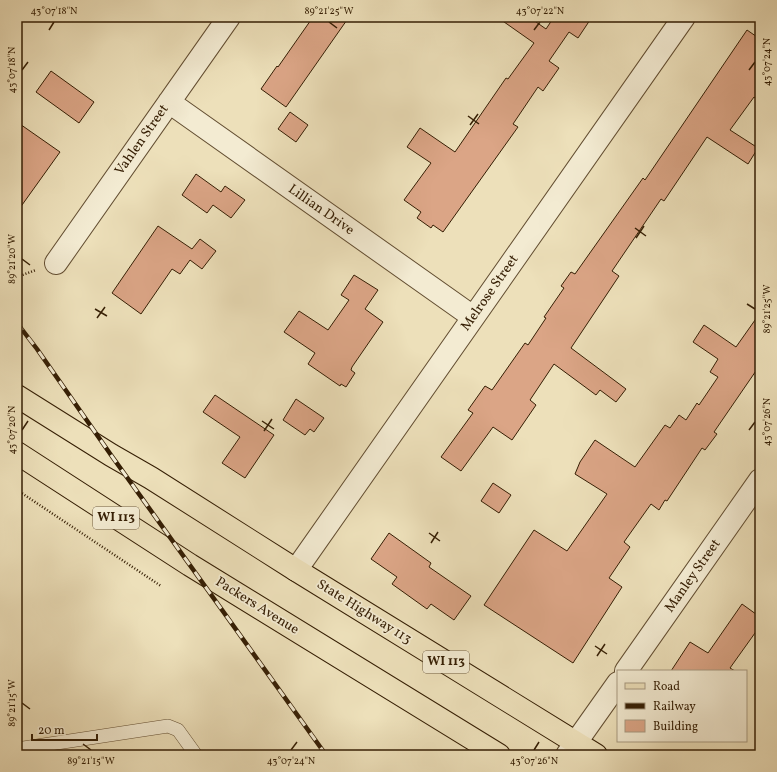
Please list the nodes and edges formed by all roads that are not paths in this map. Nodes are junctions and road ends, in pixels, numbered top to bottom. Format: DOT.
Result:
graph roads {
  1 [pos="229,17"];
  2 [pos="684,17"];
  3 [pos="169,102"];
  4 [pos="56,263"];
  5 [pos="473,317"];
  6 [pos="17,396"];
  7 [pos="17,454"];
  8 [pos="760,480"];
  9 [pos="296,570"];
  10 [pos="627,670"];
  11 [pos="617,684"];
  12 [pos="17,749"];
  13 [pos="572,749"];
  14 [pos="196,755"];
  15 [pos="499,755"];
  16 [pos="596,755"];
  1 -- 3 [label="street, Vahlen Street"];
  2 -- 5 [label="street, Melrose Street"];
  3 -- 4 [label="street, Vahlen Street"];
  3 -- 5 [label="street, Lillian Drive"];
  5 -- 9 [label="street, Melrose Street"];
  6 -- 9 [label="main road, WI 113"];
  7 -- 15 [label="main road, Packers Avenue / WI 113"];
  8 -- 10 [label="street, Manley Street"];
  9 -- 13 [label="main road, State Highway 113 / WI 113"];
  11 -- 13 [label="street"];
  12 -- 14 [label="lane"];
  13 -- 16 [label="main road, State Highway 113 / WI 113"];
}
